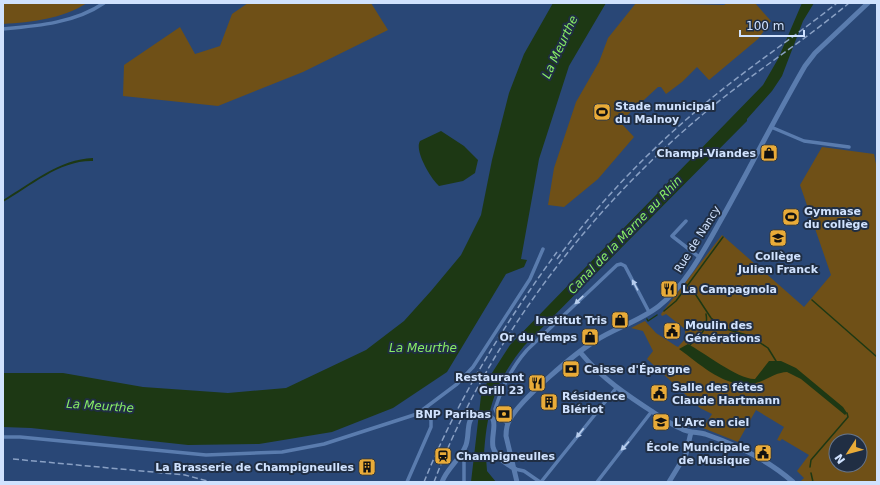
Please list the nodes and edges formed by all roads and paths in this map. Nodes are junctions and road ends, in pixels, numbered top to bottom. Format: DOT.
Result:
graph roads {
  1 [pos="104,3"];
  2 [pos="868,3"];
  3 [pos="3,29"];
  4 [pos="771,128"];
  5 [pos="849,147"];
  6 [pos="686,221"];
  7 [pos="543,249"];
  8 [pos="699,257"];
  9 [pos="649,312"];
  10 [pos="580,352"];
  11 [pos="616,387"];
  12 [pos="424,410"];
  13 [pos="652,411"];
  14 [pos="508,424"];
  15 [pos="692,432"];
  16 [pos="3,437"];
  17 [pos="510,453"];
  18 [pos="498,454"];
  19 [pos="461,456"];
  20 [pos="515,469"];
  21 [pos="407,482"];
  22 [pos="442,482"];
  23 [pos="464,482"];
  24 [pos="517,482"];
  25 [pos="540,482"];
  26 [pos="597,482"];
  27 [pos="669,482"];
  28 [pos="793,482"];
  1 -- 3 [label="street"];
  2 -- 4 [label="main road, Rue de Nancy"];
  4 -- 5 [label="street"];
  4 -- 8 [label="main road, Rue de Nancy"];
  6 -- 8 [label="street"];
  7 -- 12 [label="street"];
  8 -- 9 [label="main road, Rue de Nancy"];
  9 -- 10 [label="main road, Rue de Nancy"];
  9 -- 14 [label="street, one-way"];
  10 -- 11 [label="main road"];
  10 -- 14 [label="main road, Rue de Nancy"];
  11 -- 13 [label="main road"];
  11 -- 25 [label="street, one-way"];
  12 -- 16 [label="street"];
  12 -- 21 [label="street"];
  13 -- 15 [label="main road"];
  13 -- 26 [label="street, one-way"];
  14 -- 17 [label="main road"];
  15 -- 27 [label="main road"];
  15 -- 28 [label="main road"];
  17 -- 18 [label="main road"];
  17 -- 20 [label="main road"];
  18 -- 19 [label="main road"];
  18 -- 20 [label="main road"];
  19 -- 22 [label="main road"];
  19 -- 23 [label="street"];
  20 -- 24 [label="main road"];
  20 -- 25 [label="street"];
}
